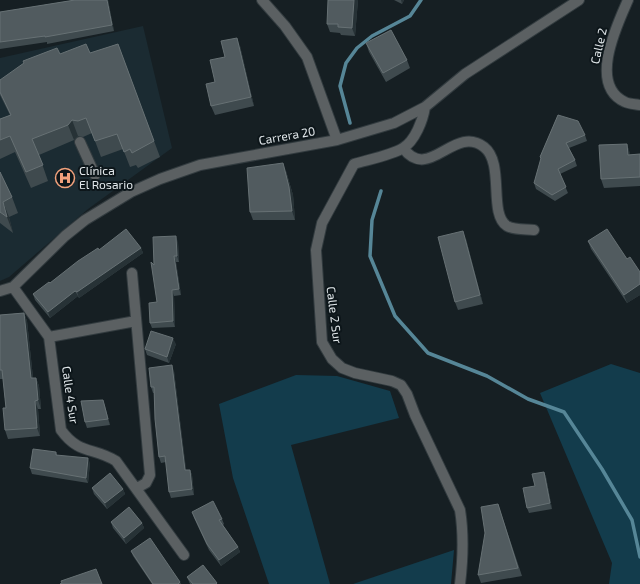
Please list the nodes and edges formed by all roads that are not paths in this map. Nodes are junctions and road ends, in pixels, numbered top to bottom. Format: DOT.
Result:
graph roads {
  1 [pos="262,0"];
  2 [pos="579,0"];
  3 [pos="628,0"];
  4 [pos="640,104"];
  5 [pos="425,107"];
  6 [pos="337,140"];
  7 [pos="80,142"];
  8 [pos="403,148"];
  9 [pos="95,175"];
  10 [pos="534,230"];
  11 [pos="132,273"];
  12 [pos="13,287"];
  13 [pos="0,291"];
  14 [pos="136,321"];
  15 [pos="49,337"];
  16 [pos="136,488"];
  17 [pos="184,555"];
  18 [pos="460,584"];
  1 -- 6 [label="street"];
  2 -- 5 [label="street, Carrera 20"];
  3 -- 4 [label="street, Calle 2"];
  5 -- 6 [label="street, Carrera 20"];
  5 -- 8 [label="street"];
  6 -- 12 [label="street, Carrera 20"];
  7 -- 9 [label="street"];
  8 -- 10 [label="street"];
  8 -- 18 [label="street, Calle 2 Sur"];
  11 -- 14 [label="street"];
  12 -- 13 [label="street, Carrera 20"];
  12 -- 15 [label="street, Calle 4 Sur"];
  14 -- 15 [label="street"];
  14 -- 16 [label="street"];
  15 -- 16 [label="street, Calle 4 Sur"];
  16 -- 17 [label="street, Calle 4 Sur"];
}
